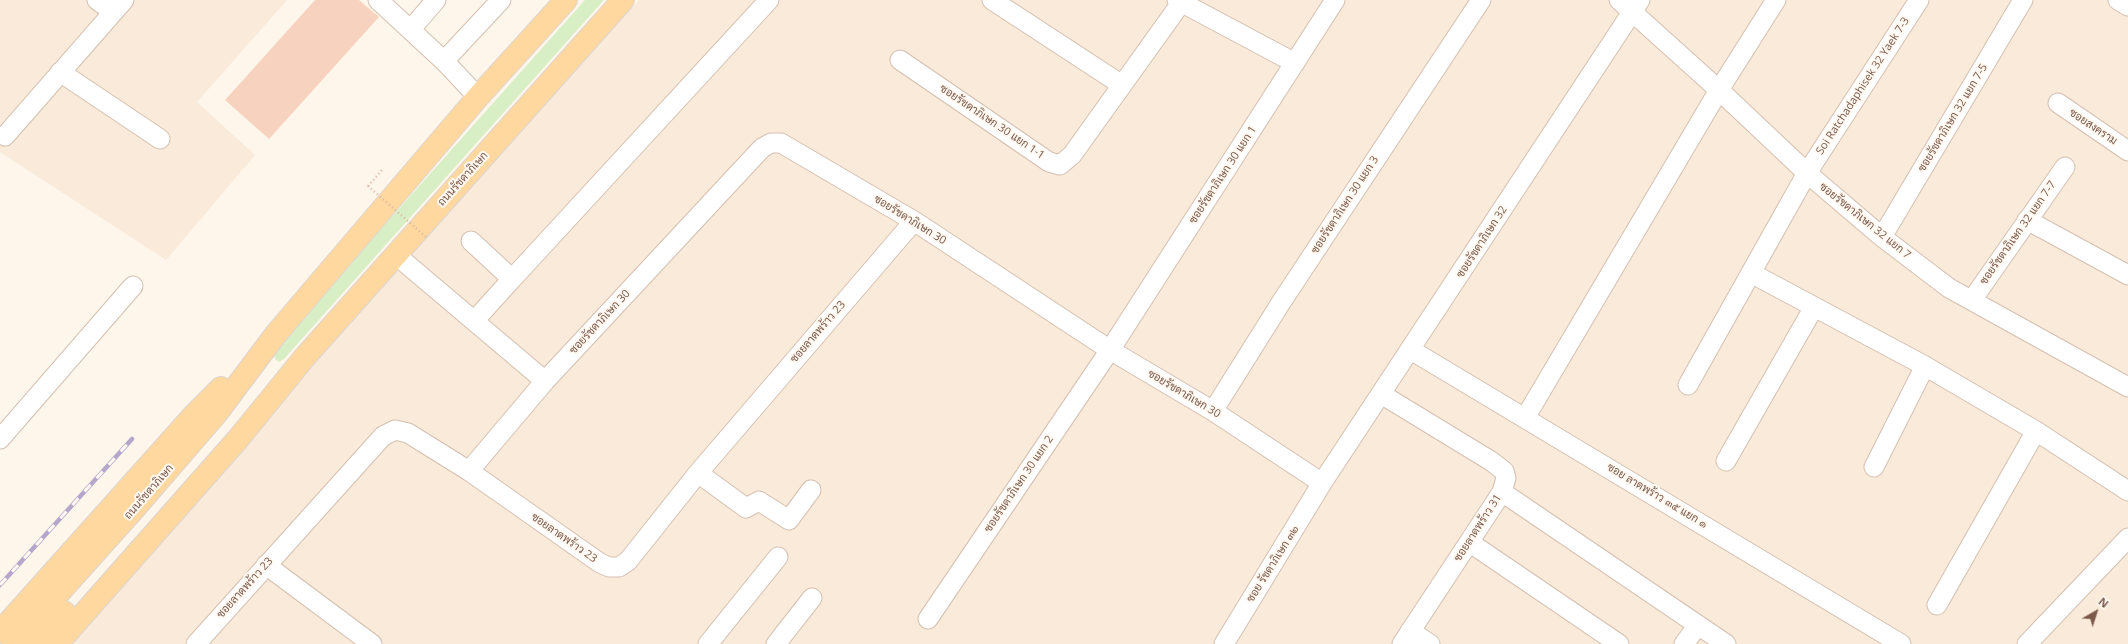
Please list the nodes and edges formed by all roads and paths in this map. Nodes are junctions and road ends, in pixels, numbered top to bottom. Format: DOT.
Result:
graph roads {
  1 [pos="97,0"];
  2 [pos="378,0"];
  3 [pos="436,0"];
  4 [pos="501,0"];
  5 [pos="566,0"];
  6 [pos="623,0"];
  7 [pos="769,0"];
  8 [pos="992,0"];
  9 [pos="1481,0"];
  10 [pos="1776,0"];
  11 [pos="1919,0"];
  12 [pos="2023,0"];
  13 [pos="2118,0"];
  14 [pos="1179,1"];
  15 [pos="1333,1"];
  16 [pos="1630,4"];
  17 [pos="119,6"];
  18 [pos="2128,6"];
  19 [pos="410,29"];
  20 [pos="900,60"];
  21 [pos="444,61"];
  22 [pos="1295,63"];
  23 [pos="60,72"];
  24 [pos="1122,85"];
  25 [pos="1719,90"];
  26 [pos="478,97"];
  27 [pos="2058,104"];
  28 [pos="5,136"];
  29 [pos="160,139"];
  30 [pos="2128,151"];
  31 [pos="2065,167"];
  32 [pos="382,170"];
  33 [pos="1807,173"];
  34 [pos="2028,220"];
  35 [pos="914,221"];
  36 [pos="426,237"];
  37 [pos="1882,237"];
  38 [pos="471,241"];
  39 [pos="396,255"];
  40 [pos="1751,273"];
  41 [pos="2128,275"];
  42 [pos="512,279"];
  43 [pos="133,286"];
  44 [pos="1972,300"];
  45 [pos="1814,307"];
  46 [pos="474,321"];
  47 [pos="276,334"];
  48 [pos="1110,350"];
  49 [pos="1411,350"];
  50 [pos="304,358"];
  51 [pos="1925,366"];
  52 [pos="545,381"];
  53 [pos="1688,385"];
  54 [pos="2128,387"];
  55 [pos="1381,394"];
  56 [pos="1213,411"];
  57 [pos="1525,418"];
  58 [pos="2036,431"];
  59 [pos="0,439"];
  60 [pos="1726,461"];
  61 [pos="1874,467"];
  62 [pos="469,471"];
  63 [pos="698,473"];
  64 [pos="1322,483"];
  65 [pos="811,490"];
  66 [pos="2128,491"];
  67 [pos="1502,492"];
  68 [pos="140,515"];
  69 [pos="2128,538"];
  70 [pos="1469,542"];
  71 [pos="778,558"];
  72 [pos="266,565"];
  73 [pos="812,598"];
  74 [pos="1937,605"];
  75 [pos="928,619"];
  76 [pos="1698,625"];
  77 [pos="0,632"];
  78 [pos="1406,637"];
  79 [pos="13,644"];
  80 [pos="36,644"];
  81 [pos="57,644"];
  82 [pos="196,644"];
  83 [pos="372,644"];
  84 [pos="708,644"];
  85 [pos="776,644"];
  86 [pos="1224,644"];
  87 [pos="1430,644"];
  88 [pos="1619,644"];
  89 [pos="1684,644"];
  90 [pos="1726,644"];
  91 [pos="1901,644"];
  92 [pos="2027,644"];
  1 -- 17 [label="street"];
  2 -- 19 [label="street"];
  3 -- 19 [label="street"];
  4 -- 21 [label="street"];
  5 -- 26 [label="main road, ถนนรัชดาภิเษก"];
  6 -- 39 [label="main road, ถนนรัชดาภิเษก"];
  7 -- 42 [label="street"];
  8 -- 24 [label="street"];
  9 -- 56 [label="street, ซอยรัชดาภิเษก 30 แยก 3"];
  10 -- 25 [label="street"];
  11 -- 33 [label="street, Soi Ratchadaphisek 32 Yaek 7-3"];
  12 -- 37 [label="street, ซอยรัชดาภิเษก 32 แยก 7-5"];
  13 -- 18 [label="street"];
  14 -- 22 [label="street, ซอยรัชดาภิเษก 30 แยก 1-1"];
  14 -- 24 [label="street, ซอยรัชดาภิเษก 30 แยก 1-1"];
  15 -- 22 [label="street, ซอยรัชดาภิเษก 30 แยก 1"];
  16 -- 25 [label="street, ซอยรัชดาภิเษก 32 แยก 7"];
  16 -- 49 [label="street, ซอยรัชดาภิเษก 32"];
  17 -- 23 [label="street"];
  19 -- 21 [label="street"];
  20 -- 24 [label="street, ซอยรัชดาภิเษก 30 แยก 1-1"];
  21 -- 26 [label="street"];
  22 -- 48 [label="street, ซอยรัชดาภิเษก 30 แยก 1"];
  23 -- 28 [label="street"];
  23 -- 29 [label="street"];
  25 -- 33 [label="street, ซอยรัชดาภิเษก 32 แยก 7"];
  25 -- 57 [label="street"];
  26 -- 47 [label="main road, ถนนรัชดาภิเษก"];
  27 -- 30 [label="street, ซอยสงคราม"];
  31 -- 34 [label="street, ซอยรัชดาภิเษก 32 แยก 7-7"];
  32 -- 36 [label="path, bridge"];
  33 -- 37 [label="street, ซอยรัชดาภิเษก 32 แยก 7"];
  33 -- 40 [label="street, Soi Ratchadaphisek 32 Yaek 7-3"];
  34 -- 41 [label="street"];
  34 -- 44 [label="street, ซอยรัชดาภิเษก 32 แยก 7-7"];
  35 -- 48 [label="street, ซอยรัชดาภิเษก 30"];
  35 -- 52 [label="street, ซอยรัชดาภิเษก 30"];
  35 -- 63 [label="street, ซอยลาดพร้าว 23"];
  37 -- 44 [label="street, ซอยรัชดาภิเษก 32 แยก 7"];
  38 -- 42 [label="street"];
  39 -- 46 [label="street"];
  39 -- 50 [label="main road, ถนนรัชดาภิเษก"];
  40 -- 45 [label="street"];
  40 -- 53 [label="street, Soi Ratchadaphisek 32 Yaek 7-3"];
  42 -- 46 [label="street"];
  43 -- 59 [label="street"];
  44 -- 54 [label="street, ซอยรัชดาภิเษก 32 แยก 7"];
  45 -- 51 [label="street"];
  45 -- 60 [label="street"];
  46 -- 52 [label="street"];
  47 -- 68 [label="main road, ถนนรัชดาภิเษก"];
  47 -- 77 [label="main road, ถนนรัชดาภิเษก"];
  48 -- 56 [label="street, ซอยรัชดาภิเษก 30"];
  48 -- 75 [label="street, ซอยรัชดาภิเษก 30 แยก 2"];
  49 -- 55 [label="street, ซอยรัชดาภิเษก 32"];
  49 -- 57 [label="street, ซอย ลาดพร้าว ๓๕ แยก ๑"];
  50 -- 68 [label="main road, ถนนรัชดาภิเษก"];
  50 -- 81 [label="main road, ถนนรัชดาภิเษก"];
  51 -- 58 [label="street"];
  51 -- 61 [label="street"];
  52 -- 62 [label="street, ซอยรัชดาภิเษก 30"];
  55 -- 64 [label="street, ซอยรัชดาภิเษก 32"];
  55 -- 67 [label="street, ซอยลาดพร้าว 31"];
  56 -- 64 [label="street, ซอยรัชดาภิเษก 30"];
  57 -- 91 [label="street, ซอย ลาดพร้าว ๓๕ แยก ๑"];
  58 -- 66 [label="street"];
  58 -- 74 [label="street"];
  62 -- 63 [label="street, ซอยลาดพร้าว 23"];
  62 -- 72 [label="street, ซอยลาดพร้าว 23"];
  63 -- 65 [label="street"];
  64 -- 86 [label="street, ซอย รัชดาภิเษก ๓๒"];
  67 -- 70 [label="street, ซอยลาดพร้าว 31"];
  67 -- 76 [label="street"];
  68 -- 79 [label="main road, ถนนรัชดาภิเษก"];
  68 -- 80 [label="main road, ถนนรัชดาภิเษก"];
  69 -- 92 [label="street"];
  70 -- 78 [label="street, ซอยลาดพร้าว 31"];
  70 -- 88 [label="street"];
  71 -- 84 [label="street"];
  72 -- 82 [label="street, ซอยลาดพร้าว 23"];
  72 -- 83 [label="street"];
  73 -- 85 [label="street"];
  76 -- 89 [label="street"];
  76 -- 90 [label="street"];
  78 -- 87 [label="street"];
}
